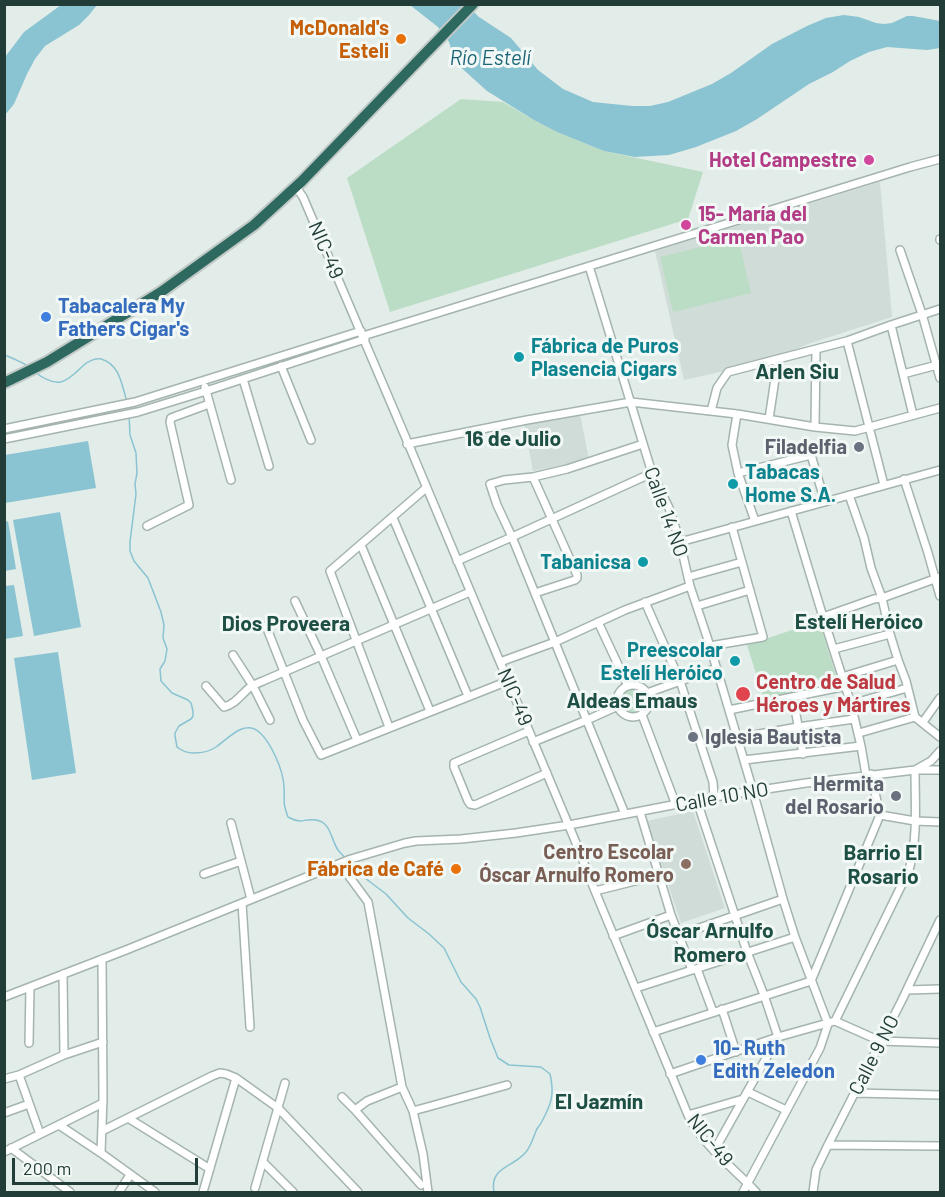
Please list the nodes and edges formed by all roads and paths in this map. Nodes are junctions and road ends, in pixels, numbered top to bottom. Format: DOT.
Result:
graph roads {
  1 [pos="473,4"];
  2 [pos="940,159"];
  3 [pos="296,186"];
  4 [pos="900,250"];
  5 [pos="590,266"];
  6 [pos="940,309"];
  7 [pos="922,314"];
  8 [pos="891,325"];
  9 [pos="363,335"];
  10 [pos="848,342"];
  11 [pos="816,350"];
  12 [pos="778,359"];
  13 [pos="937,365"];
  14 [pos="281,366"];
  15 [pos="903,374"];
  16 [pos="940,378"];
  17 [pos="243,379"];
  18 [pos="204,381"];
  19 [pos="4,383"];
  20 [pos="206,391"];
  21 [pos="631,402"];
  22 [pos="209,404"];
  23 [pos="940,408"];
  24 [pos="711,411"];
  25 [pos="737,414"];
  26 [pos="913,415"];
  27 [pos="769,419"];
  28 [pos="815,427"];
  29 [pos="868,427"];
  30 [pos="4,429"];
  31 [pos="4,439"];
  32 [pos="311,440"];
  33 [pos="407,444"];
  34 [pos="643,444"];
  35 [pos="269,466"];
  36 [pos="940,470"];
  37 [pos="738,472"];
  38 [pos="652,473"];
  39 [pos="533,477"];
  40 [pos="231,480"];
  41 [pos="904,480"];
  42 [pos="884,485"];
  43 [pos="426,488"];
  44 [pos="849,495"];
  45 [pos="825,502"];
  46 [pos="791,511"];
  47 [pos="393,518"];
  48 [pos="552,519"];
  49 [pos="755,521"];
  50 [pos="147,526"];
  51 [pos="732,527"];
  52 [pos="512,537"];
  53 [pos="680,542"];
  54 [pos="361,545"];
  55 [pos="457,561"];
  56 [pos="742,562"];
  57 [pos="688,577"];
  58 [pos="938,578"];
  59 [pos="690,586"];
  60 [pos="750,590"];
  61 [pos="470,592"];
  62 [pos="535,593"];
  63 [pos="940,597"];
  64 [pos="882,598"];
  65 [pos="295,601"];
  66 [pos="645,602"];
  67 [pos="697,606"];
  68 [pos="431,609"];
  69 [pos="823,617"];
  70 [pos="597,622"];
  71 [pos="394,625"];
  72 [pos="266,626"];
  73 [pos="890,634"];
  74 [pos="356,641"];
  75 [pos="555,642"];
  76 [pos="710,646"];
  77 [pos="834,649"];
  78 [pos="233,655"];
  79 [pos="321,656"];
  80 [pos="898,660"];
  81 [pos="500,662"];
  82 [pos="717,668"];
  83 [pos="283,672"];
  84 [pos="842,677"];
  85 [pos="508,681"];
  86 [pos="680,681"];
  87 [pos="206,686"];
  88 [pos="253,686"];
  89 [pos="628,686"];
  90 [pos="846,686"];
  91 [pos="908,688"];
  92 [pos="647,693"];
  93 [pos="468,696"];
  94 [pos="793,697"];
  95 [pos="940,698"];
  96 [pos="851,704"];
  97 [pos="618,706"];
  98 [pos="729,710"];
  99 [pos="430,711"];
  100 [pos="642,715"];
  101 [pos="915,717"];
  102 [pos="855,719"];
  103 [pos="270,720"];
  104 [pos="587,720"];
  105 [pos="923,722"];
  106 [pos="798,727"];
  107 [pos="389,728"];
  108 [pos="529,730"];
  109 [pos="859,733"];
  110 [pos="940,736"];
  111 [pos="737,738"];
  112 [pos="357,740"];
  113 [pos="533,742"];
  114 [pos="861,746"];
  115 [pos="940,751"];
  116 [pos="803,754"];
  117 [pos="744,760"];
  118 [pos="915,770"];
  119 [pos="940,770"];
  120 [pos="547,773"];
  121 [pos="868,775"];
  122 [pos="753,791"];
  123 [pos="714,797"];
  124 [pos="697,801"];
  125 [pos="676,805"];
  126 [pos="640,812"];
  127 [pos="626,814"];
  128 [pos="880,815"];
  129 [pos="915,821"];
  130 [pos="940,822"];
  131 [pos="231,823"];
  132 [pos="569,825"];
  133 [pos="241,861"];
  134 [pos="345,861"];
  135 [pos="204,874"];
  136 [pos="659,875"];
  137 [pos="595,891"];
  138 [pos="251,899"];
  139 [pos="783,899"];
  140 [pos="242,903"];
  141 [pos="671,915"];
  142 [pos="735,915"];
  143 [pos="940,923"];
  144 [pos="937,934"];
  145 [pos="679,935"];
  146 [pos="613,936"];
  147 [pos="795,937"];
  148 [pos="747,952"];
  149 [pos="102,959"];
  150 [pos="694,970"];
  151 [pos="63,974"];
  152 [pos="811,981"];
  153 [pos="30,987"];
  154 [pos="636,988"];
  155 [pos="940,989"];
  156 [pos="907,990"];
  157 [pos="764,995"];
  158 [pos="4,997"];
  159 [pos="722,1009"];
  160 [pos="713,1012"];
  161 [pos="831,1023"];
  162 [pos="250,1027"];
  163 [pos="653,1032"];
  164 [pos="778,1037"];
  165 [pos="880,1041"];
  166 [pos="103,1042"];
  167 [pos="28,1043"];
  168 [pos="940,1043"];
  169 [pos="736,1052"];
  170 [pos="64,1055"];
  171 [pos="670,1074"];
  172 [pos="19,1075"];
  173 [pos="236,1078"];
  174 [pos="4,1079"];
  175 [pos="285,1083"];
  176 [pos="507,1085"];
  177 [pos="402,1087"];
  178 [pos="855,1094"];
  179 [pos="940,1095"];
  180 [pos="745,1096"];
  181 [pos="342,1097"];
  182 [pos="103,1103"];
  183 [pos="29,1104"];
  184 [pos="278,1108"];
  185 [pos="355,1110"];
  186 [pos="786,1110"];
  187 [pos="413,1111"];
  188 [pos="4,1113"];
  189 [pos="688,1115"];
  190 [pos="128,1118"];
  191 [pos="59,1125"];
  192 [pos="102,1131"];
  193 [pos="40,1134"];
  194 [pos="828,1145"];
  195 [pos="940,1146"];
  196 [pos="8,1150"];
  197 [pos="714,1151"];
  198 [pos="101,1153"];
  199 [pos="263,1162"];
  200 [pos="210,1169"];
  201 [pos="130,1175"];
  202 [pos="424,1183"];
  203 [pos="747,1183"];
  204 [pos="255,1188"];
  205 [pos="70,1192"];
  206 [pos="119,1192"];
  207 [pos="155,1192"];
  208 [pos="203,1192"];
  209 [pos="293,1192"];
  210 [pos="358,1192"];
  211 [pos="414,1192"];
  212 [pos="428,1192"];
  213 [pos="743,1192"];
  214 [pos="756,1192"];
  215 [pos="813,1192"];
  1 -- 3 [label="highway"];
  2 -- 5 [label="street"];
  3 -- 9 [label="street, NIC-49 / NIC-49"];
  3 -- 19 [label="highway"];
  4 -- 7 [label="street"];
  5 -- 9 [label="street"];
  5 -- 21 [label="street, Calle 14 NO"];
  6 -- 7 [label="street"];
  7 -- 8 [label="street"];
  7 -- 13 [label="street"];
  8 -- 10 [label="street"];
  8 -- 15 [label="street"];
  9 -- 14 [label="street"];
  9 -- 18 [label="street"];
  9 -- 33 [label="street, NIC-49 / NIC-49"];
  10 -- 11 [label="street"];
  10 -- 29 [label="street"];
  11 -- 12 [label="street"];
  11 -- 28 [label="street"];
  12 -- 24 [label="street"];
  12 -- 27 [label="street"];
  13 -- 15 [label="street"];
  13 -- 16 [label="street"];
  14 -- 17 [label="street"];
  14 -- 32 [label="street"];
  15 -- 26 [label="street"];
  17 -- 20 [label="street"];
  17 -- 35 [label="street"];
  18 -- 20 [label="street"];
  18 -- 30 [label="street"];
  20 -- 22 [label="street"];
  20 -- 31 [label="street"];
  21 -- 24 [label="street"];
  21 -- 33 [label="street"];
  21 -- 34 [label="street, Calle 14 NO"];
  22 -- 40 [label="street"];
  22 -- 50 [label="street"];
  23 -- 26 [label="street"];
  24 -- 25 [label="street"];
  25 -- 27 [label="street"];
  25 -- 37 [label="street"];
  26 -- 29 [label="street"];
  27 -- 28 [label="street"];
  28 -- 29 [label="street"];
  29 -- 42 [label="street"];
  33 -- 43 [label="street, NIC-49 / NIC-49"];
  34 -- 38 [label="street, Calle 14 NO"];
  34 -- 39 [label="street"];
  36 -- 41 [label="street"];
  37 -- 45 [label="street"];
  37 -- 49 [label="street"];
  38 -- 48 [label="street"];
  38 -- 53 [label="street, Calle 14 NO"];
  39 -- 48 [label="street"];
  39 -- 52 [label="street"];
  41 -- 42 [label="street"];
  41 -- 58 [label="street"];
  42 -- 44 [label="street"];
  43 -- 47 [label="street"];
  43 -- 55 [label="street, NIC-49 / NIC-49"];
  44 -- 45 [label="street"];
  44 -- 64 [label="street"];
  45 -- 46 [label="street"];
  46 -- 49 [label="street"];
  46 -- 69 [label="street"];
  47 -- 54 [label="street"];
  47 -- 68 [label="street"];
  48 -- 52 [label="street"];
  48 -- 62 [label="street"];
  49 -- 51 [label="street"];
  51 -- 53 [label="street"];
  51 -- 56 [label="street"];
  52 -- 55 [label="street"];
  52 -- 62 [label="street"];
  53 -- 57 [label="street, Calle 14 NO"];
  54 -- 71 [label="street"];
  54 -- 74 [label="street"];
  55 -- 61 [label="street, NIC-49 / NIC-49"];
  56 -- 57 [label="street"];
  56 -- 60 [label="street"];
  57 -- 59 [label="street, Calle 14 NO"];
  58 -- 63 [label="street"];
  58 -- 64 [label="street"];
  59 -- 66 [label="street"];
  59 -- 67 [label="street, Calle 14 NO"];
  60 -- 67 [label="street"];
  60 -- 76 [label="street"];
  61 -- 68 [label="street"];
  61 -- 81 [label="street, NIC-49 / NIC-49"];
  62 -- 75 [label="street"];
  64 -- 69 [label="street"];
  64 -- 73 [label="street"];
  65 -- 79 [label="street"];
  66 -- 70 [label="street"];
  66 -- 86 [label="street"];
  67 -- 76 [label="street, Calle 14 NO"];
  68 -- 71 [label="street"];
  68 -- 93 [label="street"];
  69 -- 77 [label="street"];
  70 -- 75 [label="street"];
  70 -- 89 [label="street"];
  71 -- 74 [label="street"];
  71 -- 99 [label="street"];
  72 -- 83 [label="street"];
  73 -- 77 [label="street"];
  73 -- 80 [label="street"];
  74 -- 79 [label="street"];
  74 -- 107 [label="street"];
  75 -- 81 [label="street"];
  75 -- 104 [label="street"];
  76 -- 82 [label="street, Calle 14 NO"];
  77 -- 84 [label="street"];
  78 -- 88 [label="street"];
  79 -- 83 [label="street"];
  79 -- 112 [label="street"];
  80 -- 84 [label="street"];
  80 -- 91 [label="street"];
  81 -- 85 [label="street, NIC-49 / NIC-49"];
  82 -- 86 [label="street"];
  82 -- 98 [label="street, Calle 14 NO"];
  83 -- 88 [label="street"];
  83 -- 112 [label="street"];
  84 -- 90 [label="street"];
  85 -- 93 [label="street"];
  85 -- 108 [label="street, NIC-49 / NIC-49"];
  86 -- 92 [label="street"];
  86 -- 123 [label="street"];
  87 -- 88 [label="street"];
  88 -- 103 [label="street"];
  89 -- 92 [label="street"];
  89 -- 97 [label="street"];
  90 -- 94 [label="street"];
  90 -- 96 [label="street"];
  91 -- 96 [label="street"];
  91 -- 101 [label="street"];
  92 -- 100 [label="street"];
  93 -- 99 [label="street"];
  94 -- 98 [label="street"];
  94 -- 106 [label="street"];
  95 -- 105 [label="street"];
  96 -- 102 [label="street"];
  97 -- 100 [label="street"];
  97 -- 104 [label="street"];
  98 -- 111 [label="street, Calle 14 NO"];
  99 -- 107 [label="street"];
  100 -- 125 [label="street"];
  101 -- 105 [label="street"];
  101 -- 109 [label="street"];
  102 -- 106 [label="street"];
  102 -- 109 [label="street"];
  104 -- 113 [label="street"];
  104 -- 127 [label="street"];
  105 -- 110 [label="street"];
  106 -- 111 [label="street"];
  106 -- 116 [label="street"];
  107 -- 112 [label="street"];
  108 -- 113 [label="street, NIC-49 / NIC-49"];
  108 -- 120 [label="street"];
  109 -- 114 [label="street"];
  111 -- 117 [label="street, Calle 14 NO"];
  113 -- 120 [label="street, NIC-49 / NIC-49"];
  114 -- 116 [label="street"];
  114 -- 121 [label="street"];
  115 -- 118 [label="street"];
  116 -- 117 [label="street"];
  117 -- 122 [label="street, Calle 14 NO"];
  118 -- 119 [label="street, Calle 10 NO"];
  118 -- 121 [label="street, Calle 10 NO"];
  118 -- 129 [label="street"];
  120 -- 132 [label="street, NIC-49 / NIC-49"];
  121 -- 122 [label="street, Calle 10 NO"];
  121 -- 128 [label="street"];
  122 -- 123 [label="street, Calle 10 NO"];
  122 -- 139 [label="street, Calle 14 NO"];
  123 -- 124 [label="street, Calle 10 NO"];
  124 -- 125 [label="street, Calle 10 NO"];
  124 -- 142 [label="street"];
  125 -- 126 [label="street, Calle 10 NO"];
  126 -- 127 [label="street, Calle 10 NO"];
  126 -- 136 [label="street"];
  127 -- 132 [label="street, Calle 10 NO"];
  128 -- 129 [label="street"];
  128 -- 152 [label="street"];
  129 -- 130 [label="street"];
  129 -- 161 [label="street"];
  131 -- 133 [label="street"];
  132 -- 134 [label="street, Calle 10 NO"];
  132 -- 137 [label="street, NIC-49 / NIC-49"];
  133 -- 135 [label="street"];
  133 -- 138 [label="street"];
  134 -- 138 [label="street, Calle 10 NO"];
  134 -- 177 [label="street"];
  136 -- 137 [label="street"];
  136 -- 141 [label="street"];
  137 -- 146 [label="street, NIC-49 / NIC-49"];
  138 -- 140 [label="street, Calle 10 NO"];
  139 -- 142 [label="street"];
  139 -- 147 [label="street, Calle 14 NO"];
  140 -- 149 [label="street, Calle 10 NO"];
  140 -- 162 [label="street"];
  141 -- 145 [label="street"];
  141 -- 146 [label="street"];
  142 -- 145 [label="street"];
  142 -- 148 [label="street"];
  143 -- 144 [label="street, Calle 9 NO"];
  144 -- 156 [label="street, Calle 9 NO"];
  145 -- 150 [label="street"];
  146 -- 154 [label="street, NIC-49 / NIC-49"];
  147 -- 148 [label="street"];
  147 -- 152 [label="street, Calle 14 NO"];
  148 -- 150 [label="street"];
  148 -- 157 [label="street"];
  149 -- 151 [label="street, Calle 10 NO"];
  149 -- 166 [label="street"];
  150 -- 154 [label="street"];
  150 -- 160 [label="street"];
  151 -- 153 [label="street, Calle 10 NO"];
  151 -- 170 [label="street"];
  152 -- 157 [label="street"];
  152 -- 161 [label="street, Calle 14 NO"];
  153 -- 158 [label="street, Calle 10 NO"];
  153 -- 167 [label="street"];
  154 -- 163 [label="street, NIC-49 / NIC-49"];
  155 -- 156 [label="street"];
  156 -- 165 [label="street, Calle 9 NO"];
  157 -- 159 [label="street"];
  157 -- 164 [label="street"];
  159 -- 160 [label="street"];
  159 -- 169 [label="street"];
  160 -- 163 [label="street"];
  161 -- 164 [label="street"];
  161 -- 165 [label="street"];
  161 -- 186 [label="street"];
  163 -- 171 [label="street, NIC-49 / NIC-49"];
  164 -- 169 [label="street"];
  164 -- 180 [label="street"];
  165 -- 168 [label="street"];
  165 -- 178 [label="street, Calle 9 NO"];
  166 -- 170 [label="street"];
  166 -- 182 [label="street"];
  169 -- 171 [label="street"];
  170 -- 172 [label="street"];
  171 -- 189 [label="street, NIC-49 / NIC-49"];
  172 -- 174 [label="street"];
  172 -- 183 [label="street"];
  173 -- 184 [label="street"];
  173 -- 190 [label="street"];
  173 -- 200 [label="street"];
  175 -- 184 [label="street"];
  176 -- 187 [label="street"];
  177 -- 185 [label="street"];
  177 -- 187 [label="street"];
  178 -- 179 [label="street"];
  178 -- 194 [label="street, Calle 9 NO"];
  180 -- 186 [label="street"];
  180 -- 189 [label="street"];
  180 -- 197 [label="street"];
  181 -- 185 [label="street"];
  182 -- 191 [label="street"];
  182 -- 192 [label="street"];
  183 -- 188 [label="street"];
  183 -- 193 [label="street"];
  184 -- 199 [label="street"];
  184 -- 210 [label="street"];
  185 -- 202 [label="street"];
  186 -- 203 [label="street"];
  187 -- 202 [label="street"];
  189 -- 197 [label="street, NIC-49 / NIC-49"];
  190 -- 192 [label="street"];
  190 -- 200 [label="street"];
  191 -- 193 [label="street"];
  191 -- 198 [label="street"];
  192 -- 198 [label="street"];
  193 -- 196 [label="street"];
  194 -- 195 [label="street"];
  194 -- 215 [label="street, Calle 9 NO"];
  196 -- 205 [label="street"];
  197 -- 203 [label="street, NIC-49 / NIC-49"];
  198 -- 201 [label="street"];
  199 -- 204 [label="street"];
  199 -- 209 [label="street"];
  200 -- 208 [label="street"];
  201 -- 206 [label="street"];
  201 -- 207 [label="street"];
  202 -- 211 [label="street"];
  202 -- 212 [label="street"];
  203 -- 213 [label="street"];
  203 -- 214 [label="street, NIC-49 / NIC-49"];
}
